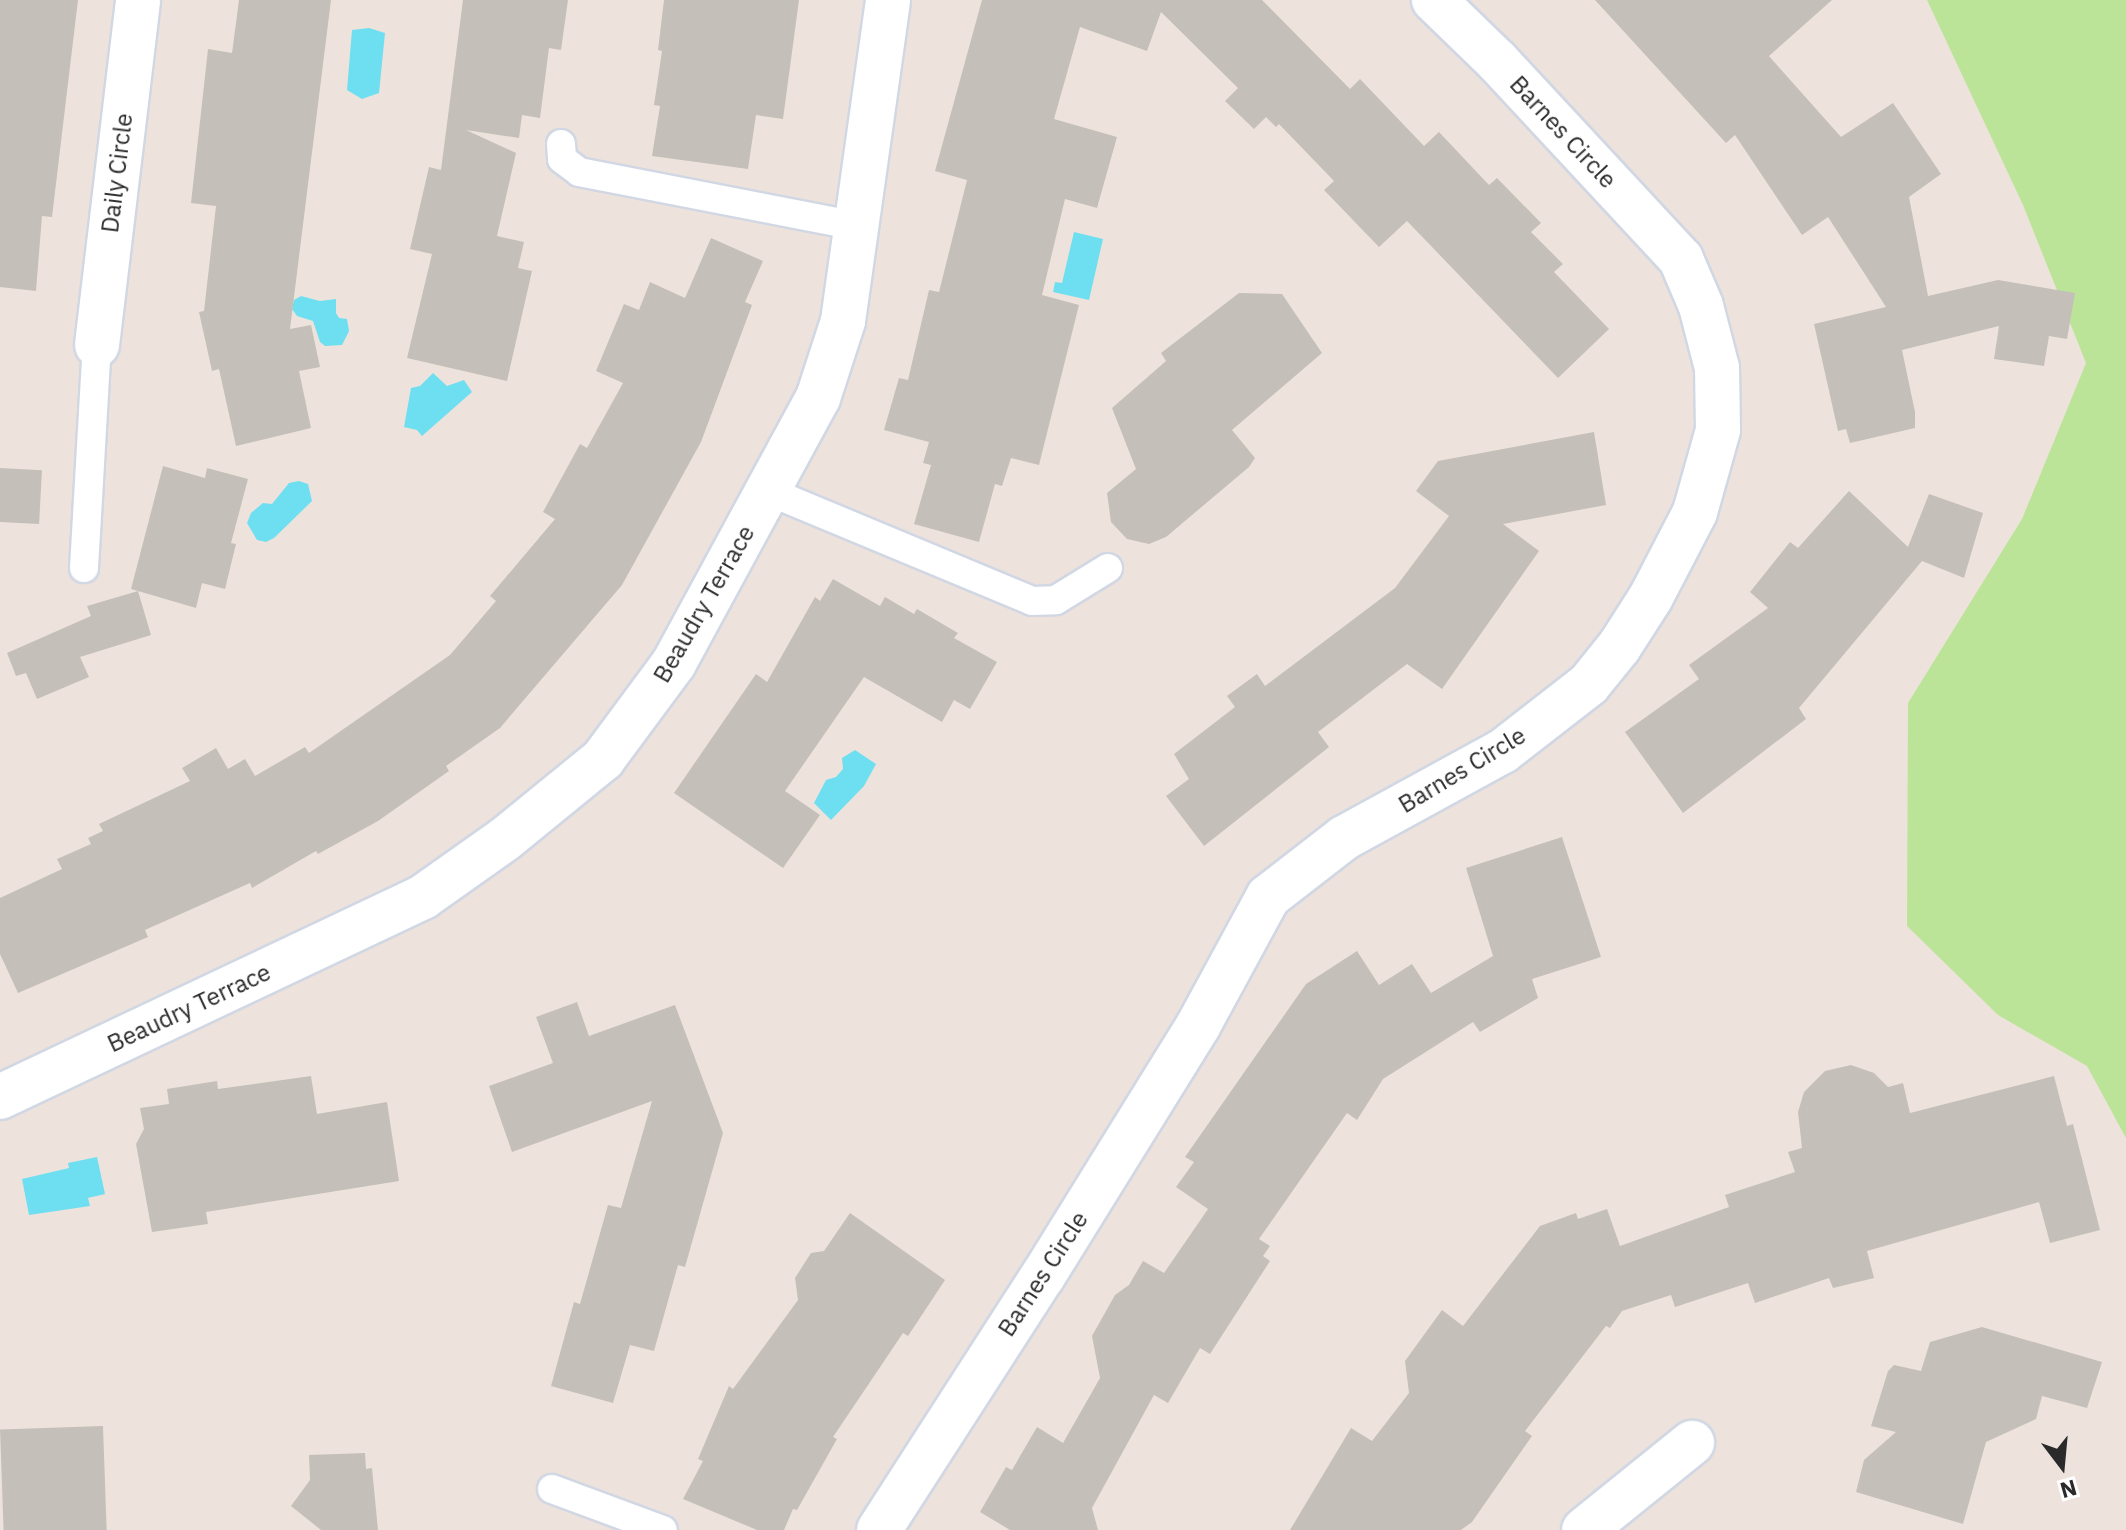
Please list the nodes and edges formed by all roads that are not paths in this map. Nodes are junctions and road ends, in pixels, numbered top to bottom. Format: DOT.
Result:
graph roads {
  1 [pos="138,0"];
  2 [pos="888,0"];
  3 [pos="1434,0"];
  4 [pos="561,144"];
  5 [pos="856,226"];
  6 [pos="97,345"];
  7 [pos="768,491"];
  8 [pos="84,568"];
  9 [pos="1108,568"];
  10 [pos="0,1097"];
  11 [pos="1692,1443"];
  12 [pos="552,1489"];
  13 [pos="663,1530"];
  14 [pos="879,1530"];
  15 [pos="1584,1530"];
  1 -- 6 [label="street, Daily Circle"];
  2 -- 5 [label="street, Beaudry Terrace"];
  3 -- 14 [label="street, Barnes Circle"];
  4 -- 5 [label="lane"];
  5 -- 7 [label="street, Beaudry Terrace"];
  6 -- 8 [label="lane"];
  7 -- 9 [label="lane"];
  7 -- 10 [label="street, Beaudry Terrace"];
  11 -- 15 [label="street"];
  12 -- 13 [label="lane"];
}
